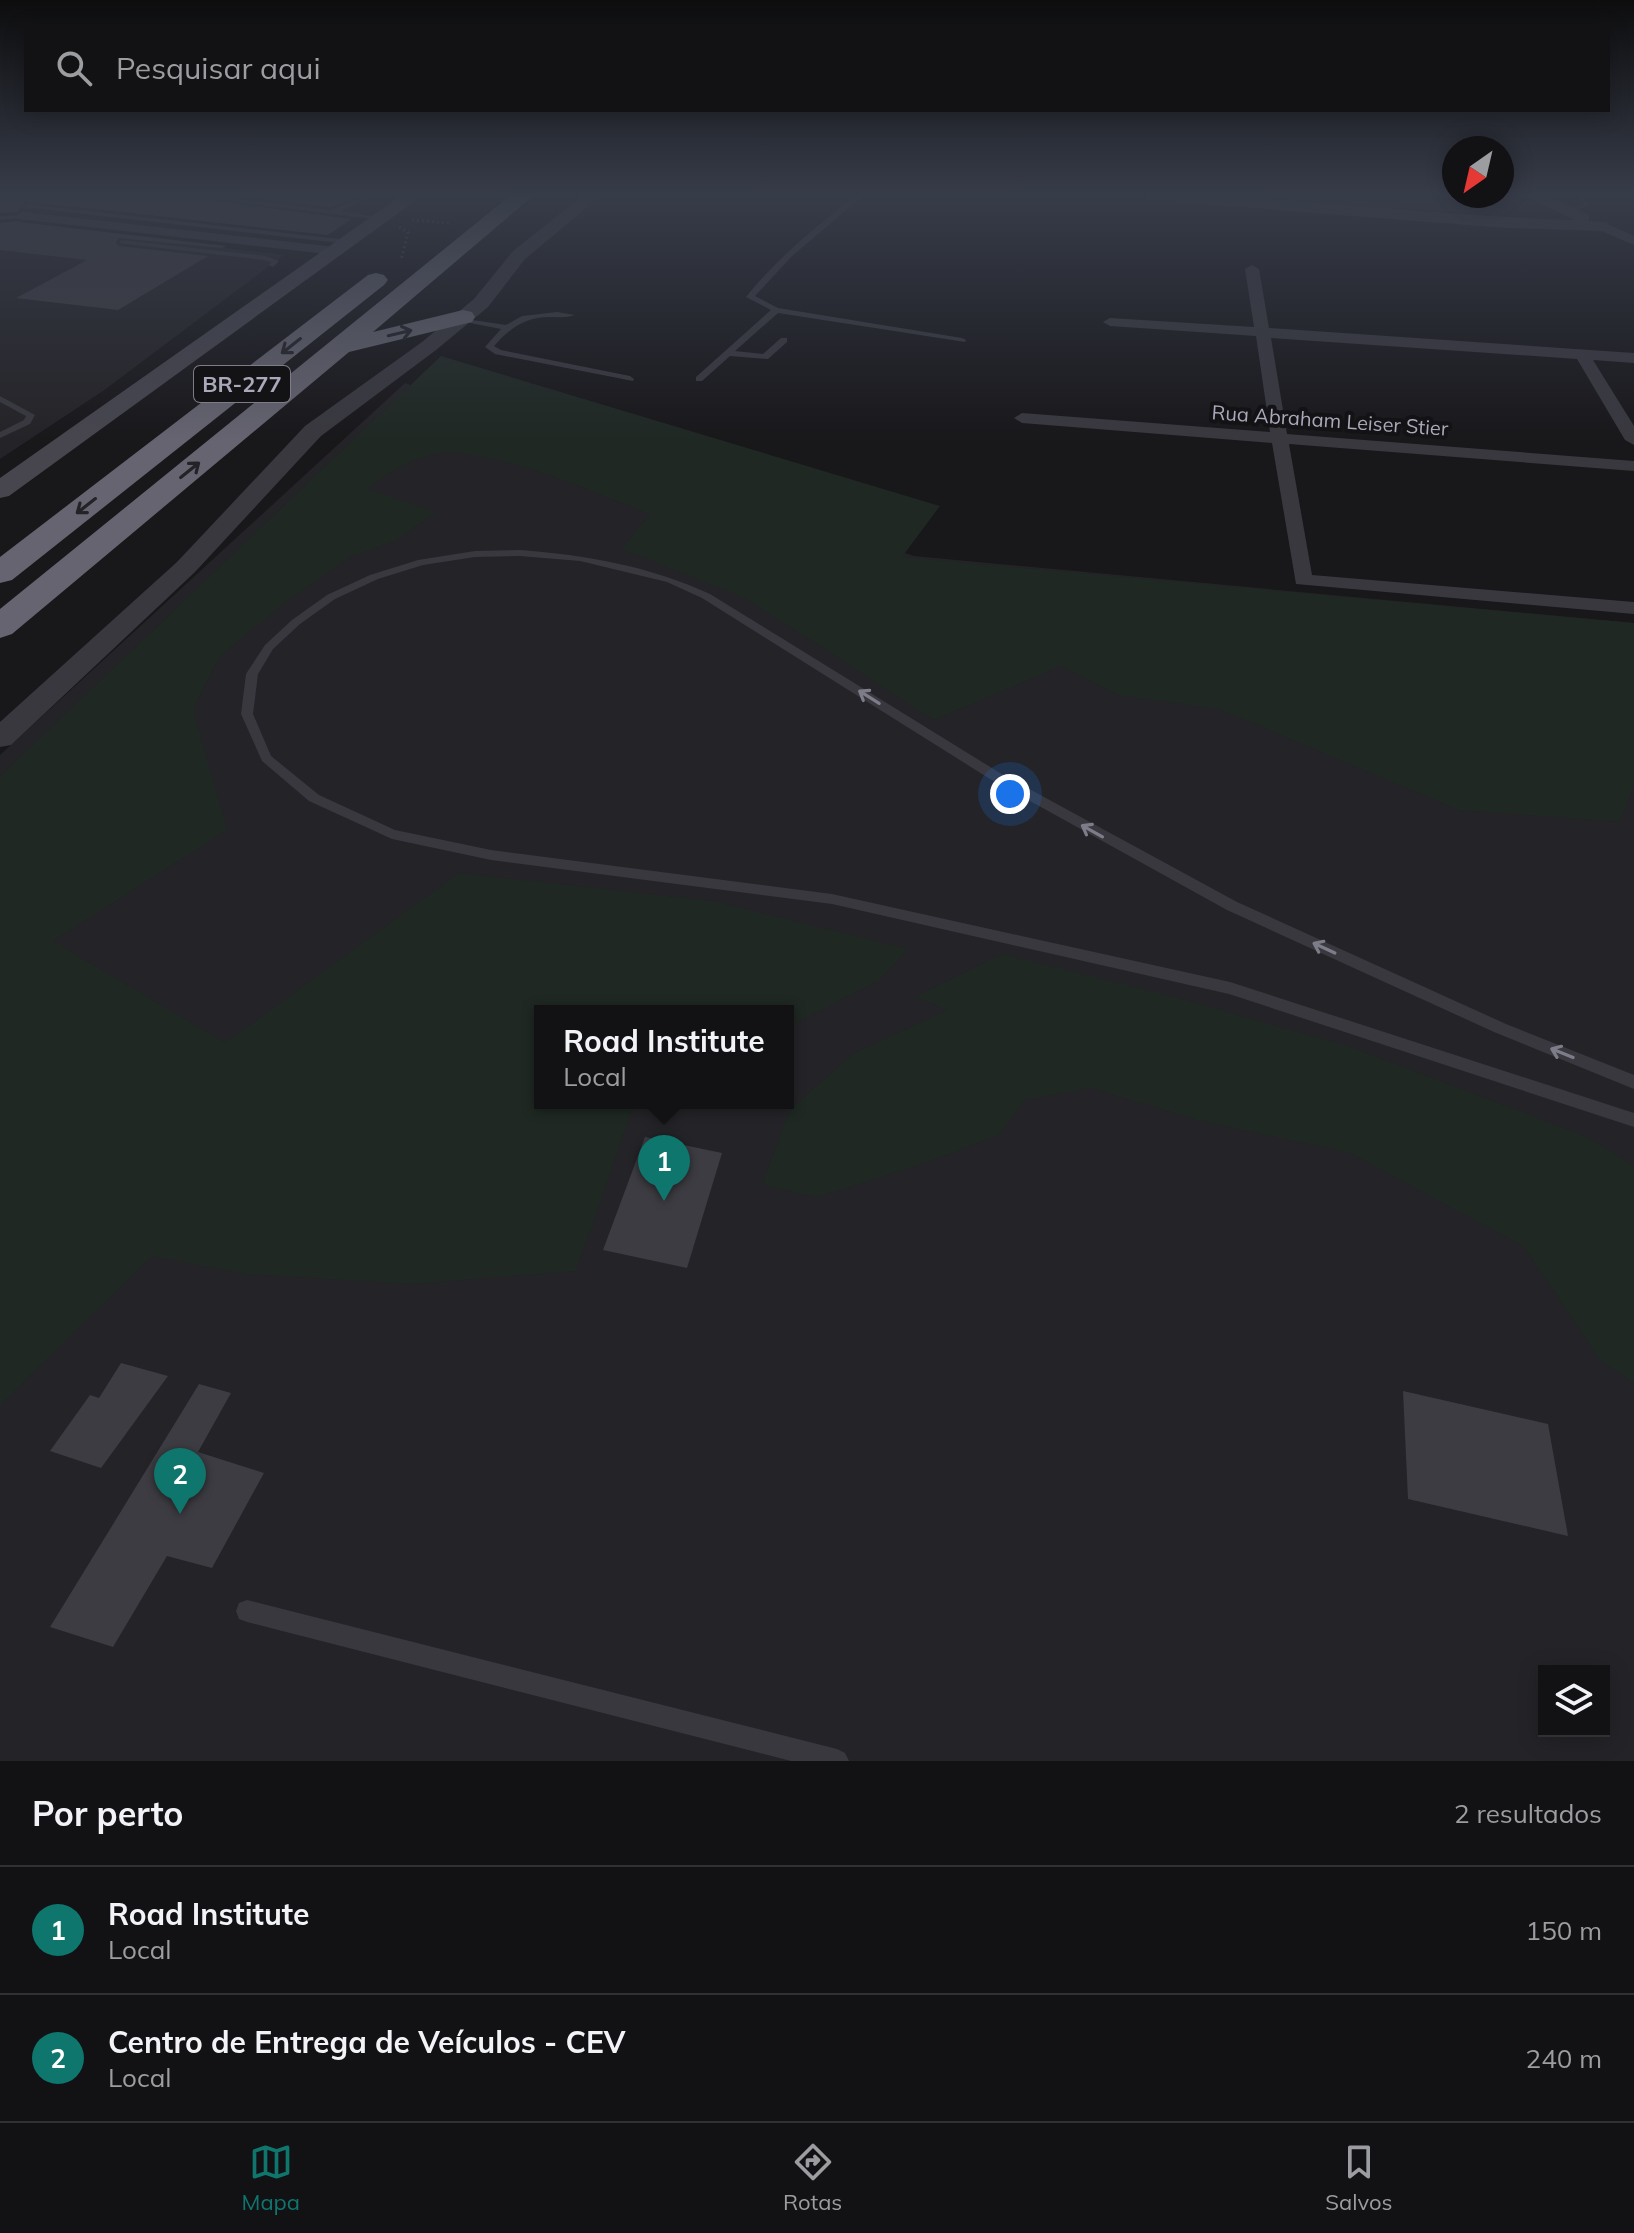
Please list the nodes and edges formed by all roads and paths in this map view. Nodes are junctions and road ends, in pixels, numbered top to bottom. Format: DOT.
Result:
graph roads {
  1 [pos="298,277"];
  2 [pos="379,277"];
  3 [pos="425,277"];
  4 [pos="501,277"];
  5 [pos="767,277"];
  6 [pos="1253,277"];
  7 [pos="776,310"];
  8 [pos="571,315"];
  9 [pos="461,319"];
  10 [pos="1110,322"];
  11 [pos="504,327"];
  12 [pos="1262,333"];
  13 [pos="784,340"];
  14 [pos="962,340"];
  15 [pos="337,350"];
  16 [pos="728,353"];
  17 [pos="1582,354"];
  18 [pos="1634,358"];
  19 [pos="630,379"];
  20 [pos="699,379"];
  21 [pos="0,399"];
  22 [pos="1022,418"];
  23 [pos="0,435"];
  24 [pos="1279,438"];
  25 [pos="1634,440"];
  26 [pos="1634,466"];
  27 [pos="0,490"];
  28 [pos="0,573"];
  29 [pos="1634,608"];
  30 [pos="0,627"];
  31 [pos="0,738"];
  32 [pos="1634,1082"];
  33 [pos="1634,1121"];
  34 [pos="247,1611"];
  35 [pos="837,1761"];
  1 -- 27 [label="main road"];
  2 -- 28 [label="highway, BR-277, one-way"];
  3 -- 15 [label="highway, BR-277"];
  4 -- 9 [label="street"];
  5 -- 7 [label="lane"];
  6 -- 12 [label="street"];
  7 -- 14 [label="lane"];
  7 -- 16 [label="lane"];
  8 -- 11 [label="lane"];
  9 -- 11 [label="lane"];
  15 -- 9 [label="highway, one-way"];
  9 -- 31 [label="street"];
  10 -- 12 [label="street"];
  11 -- 19 [label="lane"];
  12 -- 17 [label="street"];
  12 -- 24 [label="street"];
  13 -- 16 [label="lane"];
  30 -- 15 [label="highway, BR-277, one-way"];
  16 -- 20 [label="lane"];
  17 -- 18 [label="street"];
  17 -- 25 [label="street"];
  21 -- 23 [label="lane"];
  22 -- 24 [label="street, Rua Abraham Leiser Stier"];
  24 -- 26 [label="street, Rua Abraham Leiser Stier"];
  24 -- 29 [label="street"];
  32 -- 33 [label="lane, one-way"];
  34 -- 35 [label="lane"];
}
